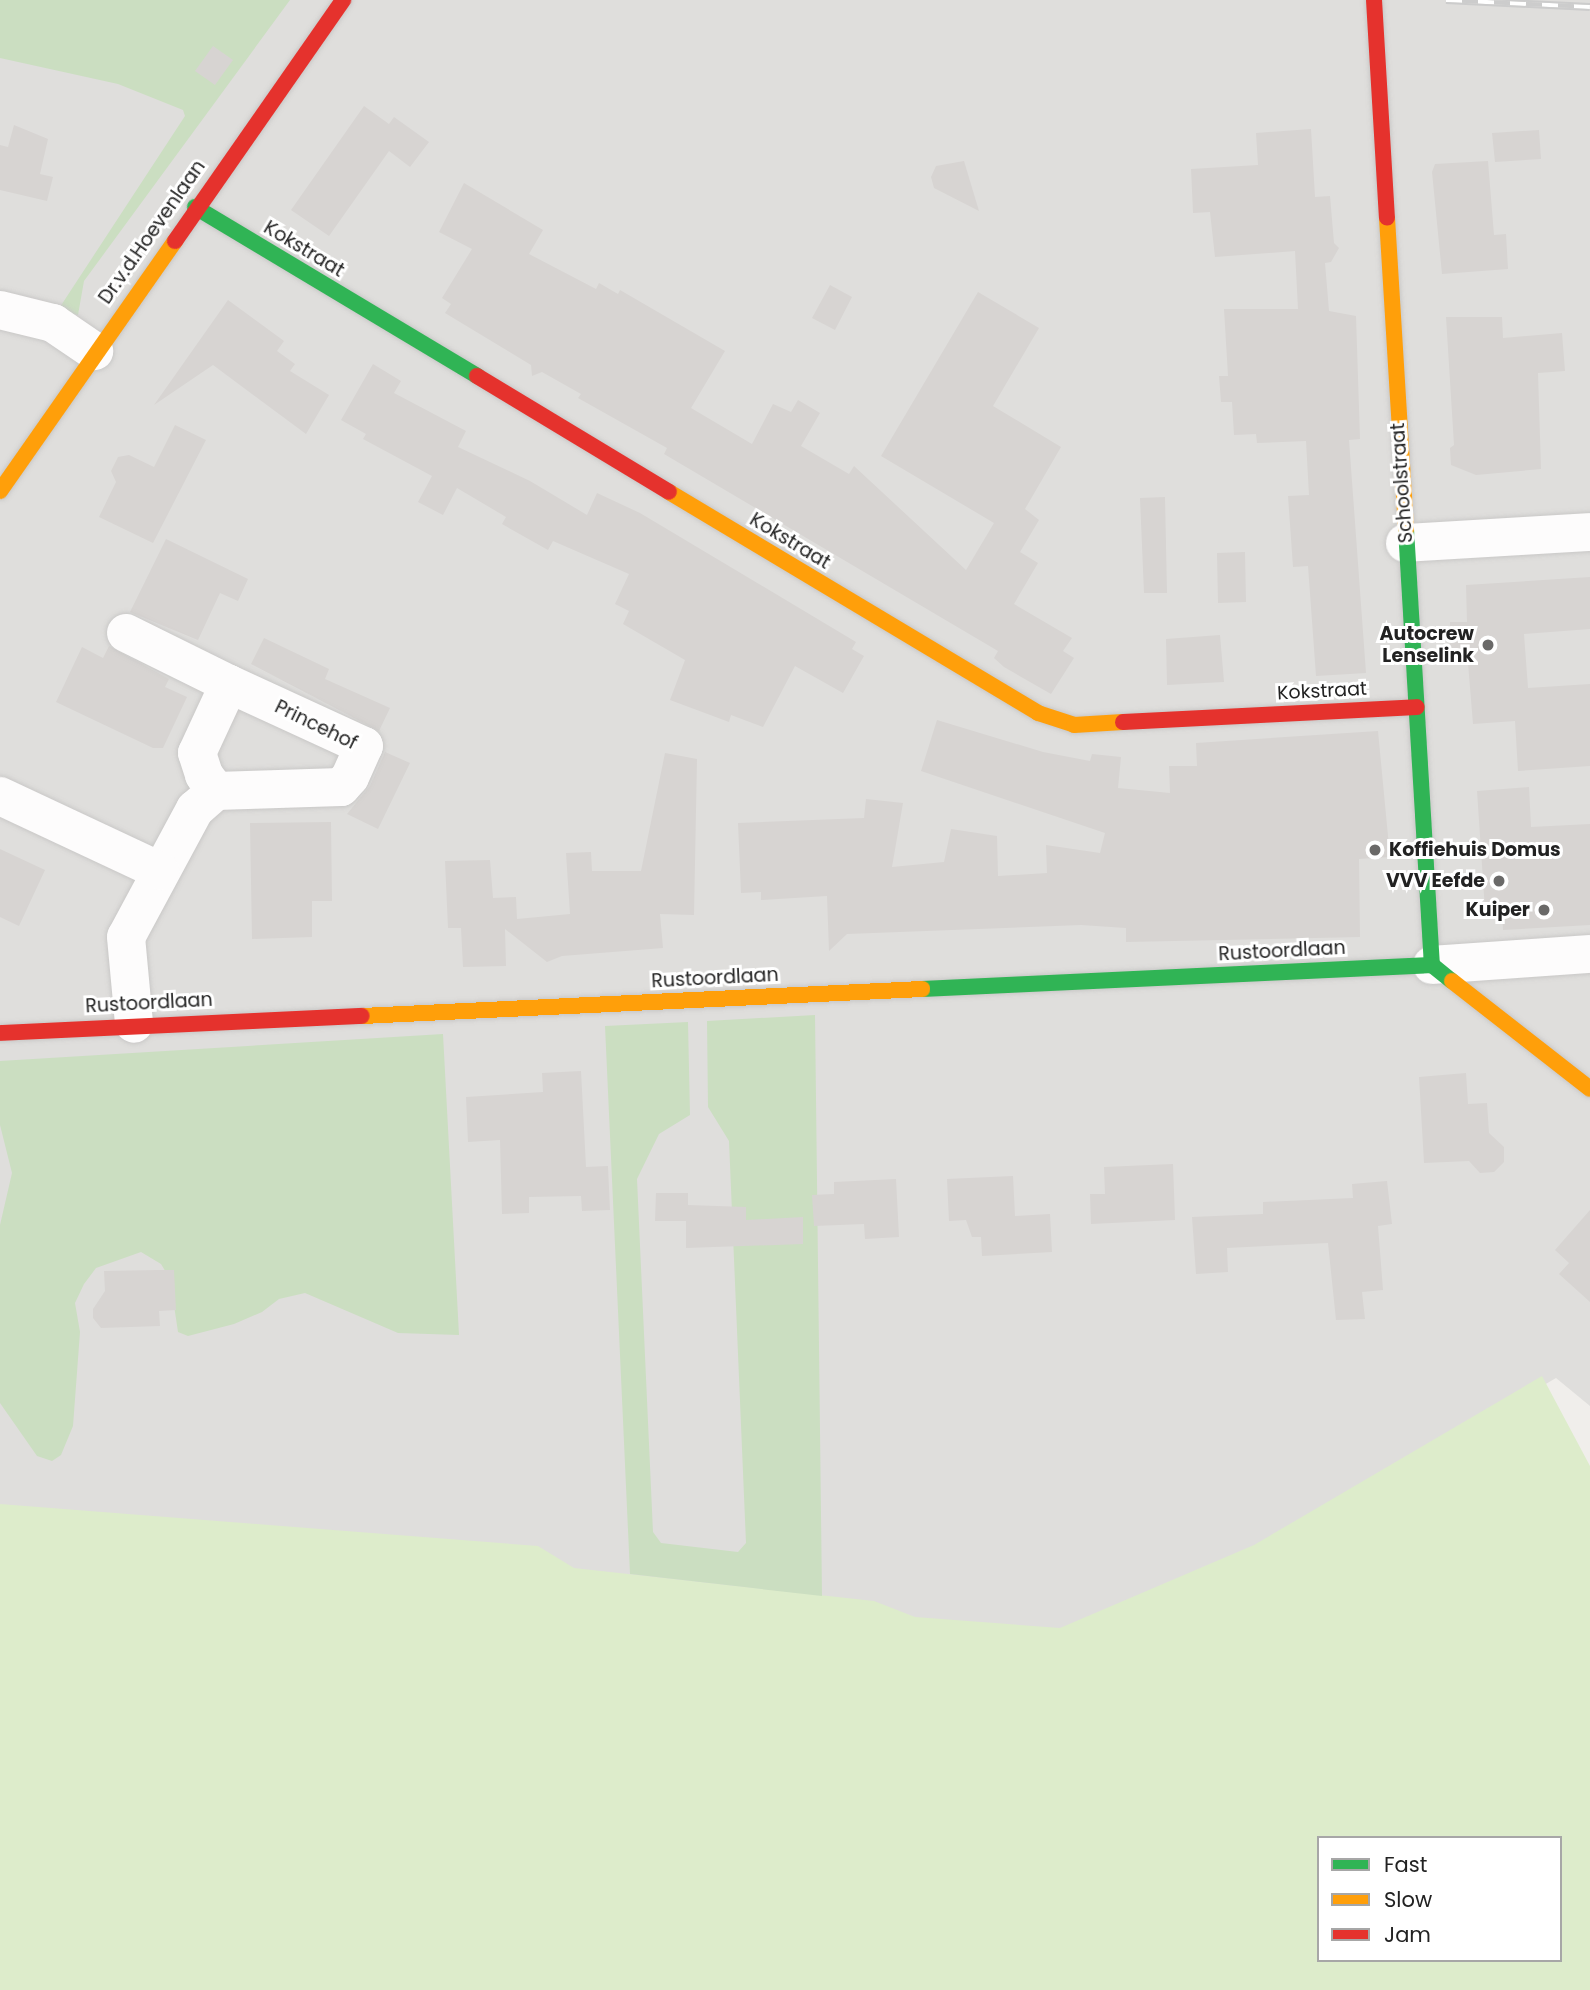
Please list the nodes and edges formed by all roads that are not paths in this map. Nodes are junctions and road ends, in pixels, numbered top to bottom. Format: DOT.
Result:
graph roads {
  1 [pos="344,0"];
  2 [pos="1374,0"];
  3 [pos="195,207"];
  4 [pos="0,310"];
  5 [pos="94,351"];
  6 [pos="0,491"];
  7 [pos="1590,532"];
  8 [pos="1405,542"];
  9 [pos="126,633"];
  10 [pos="229,684"];
  11 [pos="1417,707"];
  12 [pos="216,791"];
  13 [pos="0,796"];
  14 [pos="160,871"];
  15 [pos="1590,954"];
  16 [pos="1432,965"];
  17 [pos="134,1024"];
  18 [pos="0,1033"];
  19 [pos="1590,1089"];
  1 -- 3 [label="street, Dr.v.d.Hoevenlaan"];
  2 -- 8 [label="street, Schoolstraat"];
  3 -- 5 [label="street, Dr.v.d.Hoevenlaan"];
  3 -- 11 [label="street, Kokstraat"];
  4 -- 5 [label="street"];
  5 -- 6 [label="street, Dr.v.d.Hoevenlaan"];
  7 -- 8 [label="street"];
  8 -- 11 [label="street, Schoolstraat"];
  9 -- 10 [label="street, Princehof"];
  10 -- 12 [label="street"];
  10 -- 12 [label="street, Princehof"];
  11 -- 16 [label="street, Schoolstraat"];
  12 -- 14 [label="street"];
  13 -- 14 [label="street"];
  14 -- 17 [label="street"];
  15 -- 16 [label="street"];
  16 -- 17 [label="street, Rustoordlaan"];
  16 -- 19 [label="street"];
  17 -- 18 [label="street, Rustoordlaan"];
}
